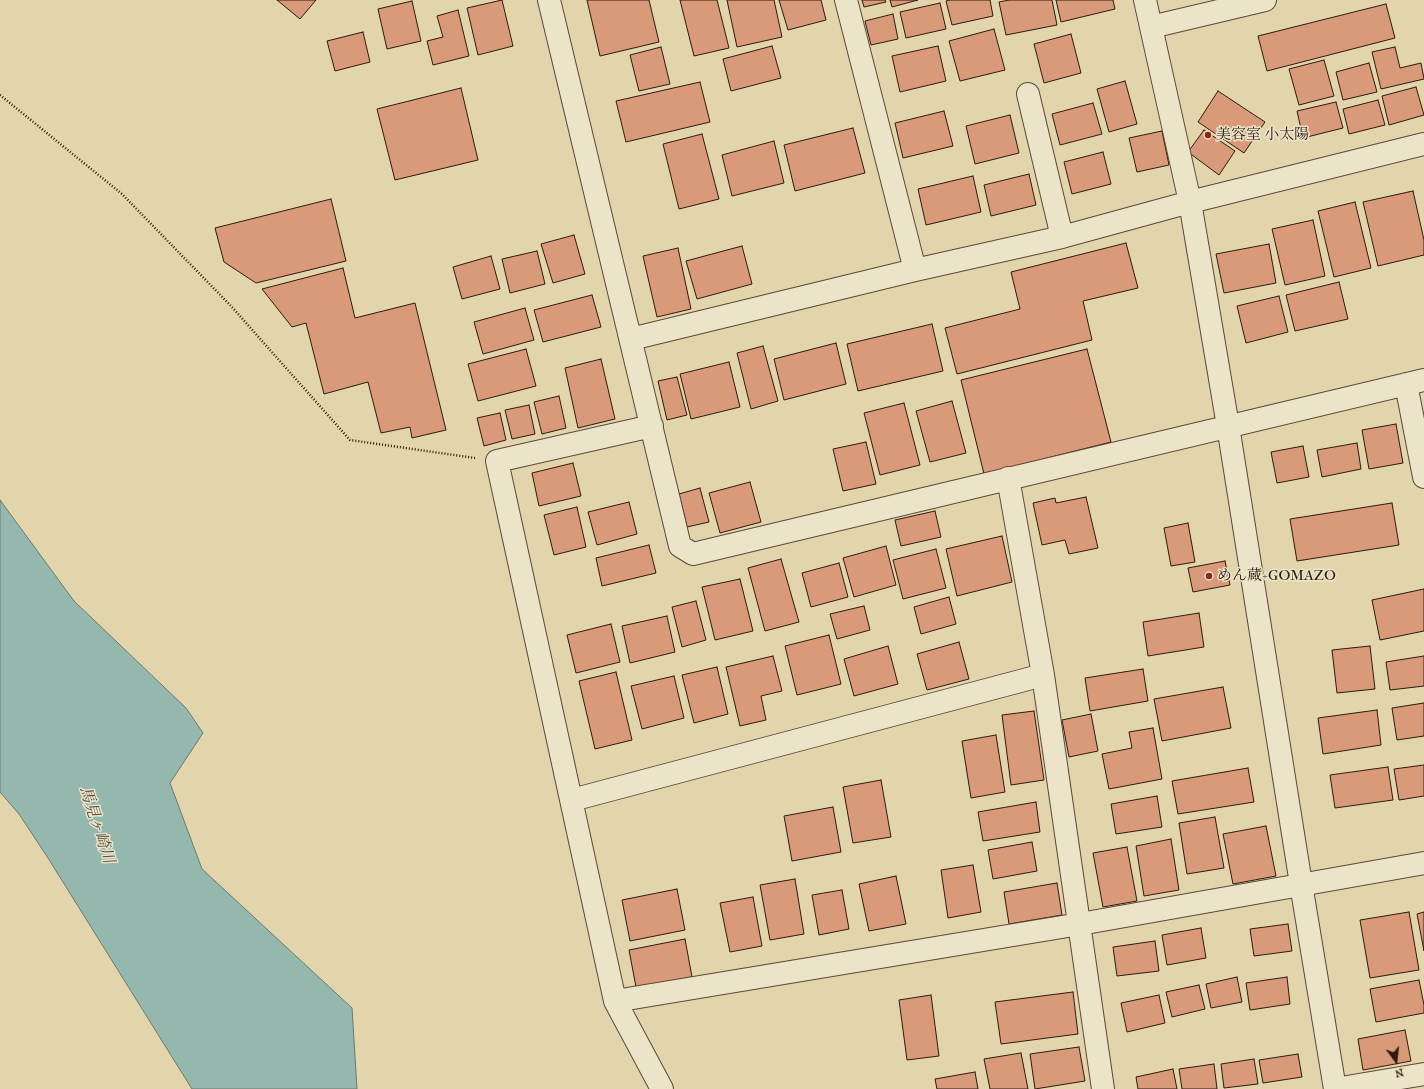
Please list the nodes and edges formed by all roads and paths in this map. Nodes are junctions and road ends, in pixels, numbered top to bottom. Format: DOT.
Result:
graph roads {
  1 [pos="549,0"];
  2 [pos="846,0"];
  3 [pos="1145,0"];
  4 [pos="1264,0"];
  5 [pos="1152,27"];
  6 [pos="1028,94"];
  7 [pos="0,95"];
  8 [pos="1424,144"];
  9 [pos="1190,202"];
  10 [pos="1062,237"];
  11 [pos="916,270"];
  12 [pos="631,339"];
  13 [pos="1415,382"];
  14 [pos="652,426"];
  15 [pos="1228,426"];
  16 [pos="497,461"];
  17 [pos="1424,477"];
  18 [pos="1008,478"];
  19 [pos="1043,675"];
  20 [pos="572,800"];
  21 [pos="1424,863"];
  22 [pos="1301,884"];
  23 [pos="1080,924"];
  24 [pos="615,1001"];
  25 [pos="1424,1074"];
  26 [pos="662,1089"];
  27 [pos="1103,1089"];
  28 [pos="1335,1089"];
  1 -- 12 [label="street"];
  2 -- 11 [label="street"];
  3 -- 5 [label="street"];
  4 -- 5 [label="street"];
  5 -- 9 [label="street"];
  6 -- 10 [label="street"];
  7 -- 16 [label="path"];
  8 -- 9 [label="street"];
  9 -- 10 [label="street"];
  9 -- 15 [label="street"];
  10 -- 11 [label="street"];
  11 -- 12 [label="street"];
  12 -- 14 [label="street"];
  13 -- 15 [label="street"];
  13 -- 17 [label="street"];
  14 -- 16 [label="street"];
  14 -- 18 [label="street"];
  15 -- 18 [label="street"];
  15 -- 22 [label="street"];
  16 -- 20 [label="street"];
  18 -- 19 [label="street"];
  19 -- 20 [label="street"];
  19 -- 23 [label="street"];
  20 -- 24 [label="street"];
  21 -- 22 [label="street"];
  22 -- 23 [label="street"];
  22 -- 28 [label="street"];
  23 -- 24 [label="street"];
  23 -- 27 [label="street"];
  24 -- 26 [label="street"];
  25 -- 28 [label="street"];
}
